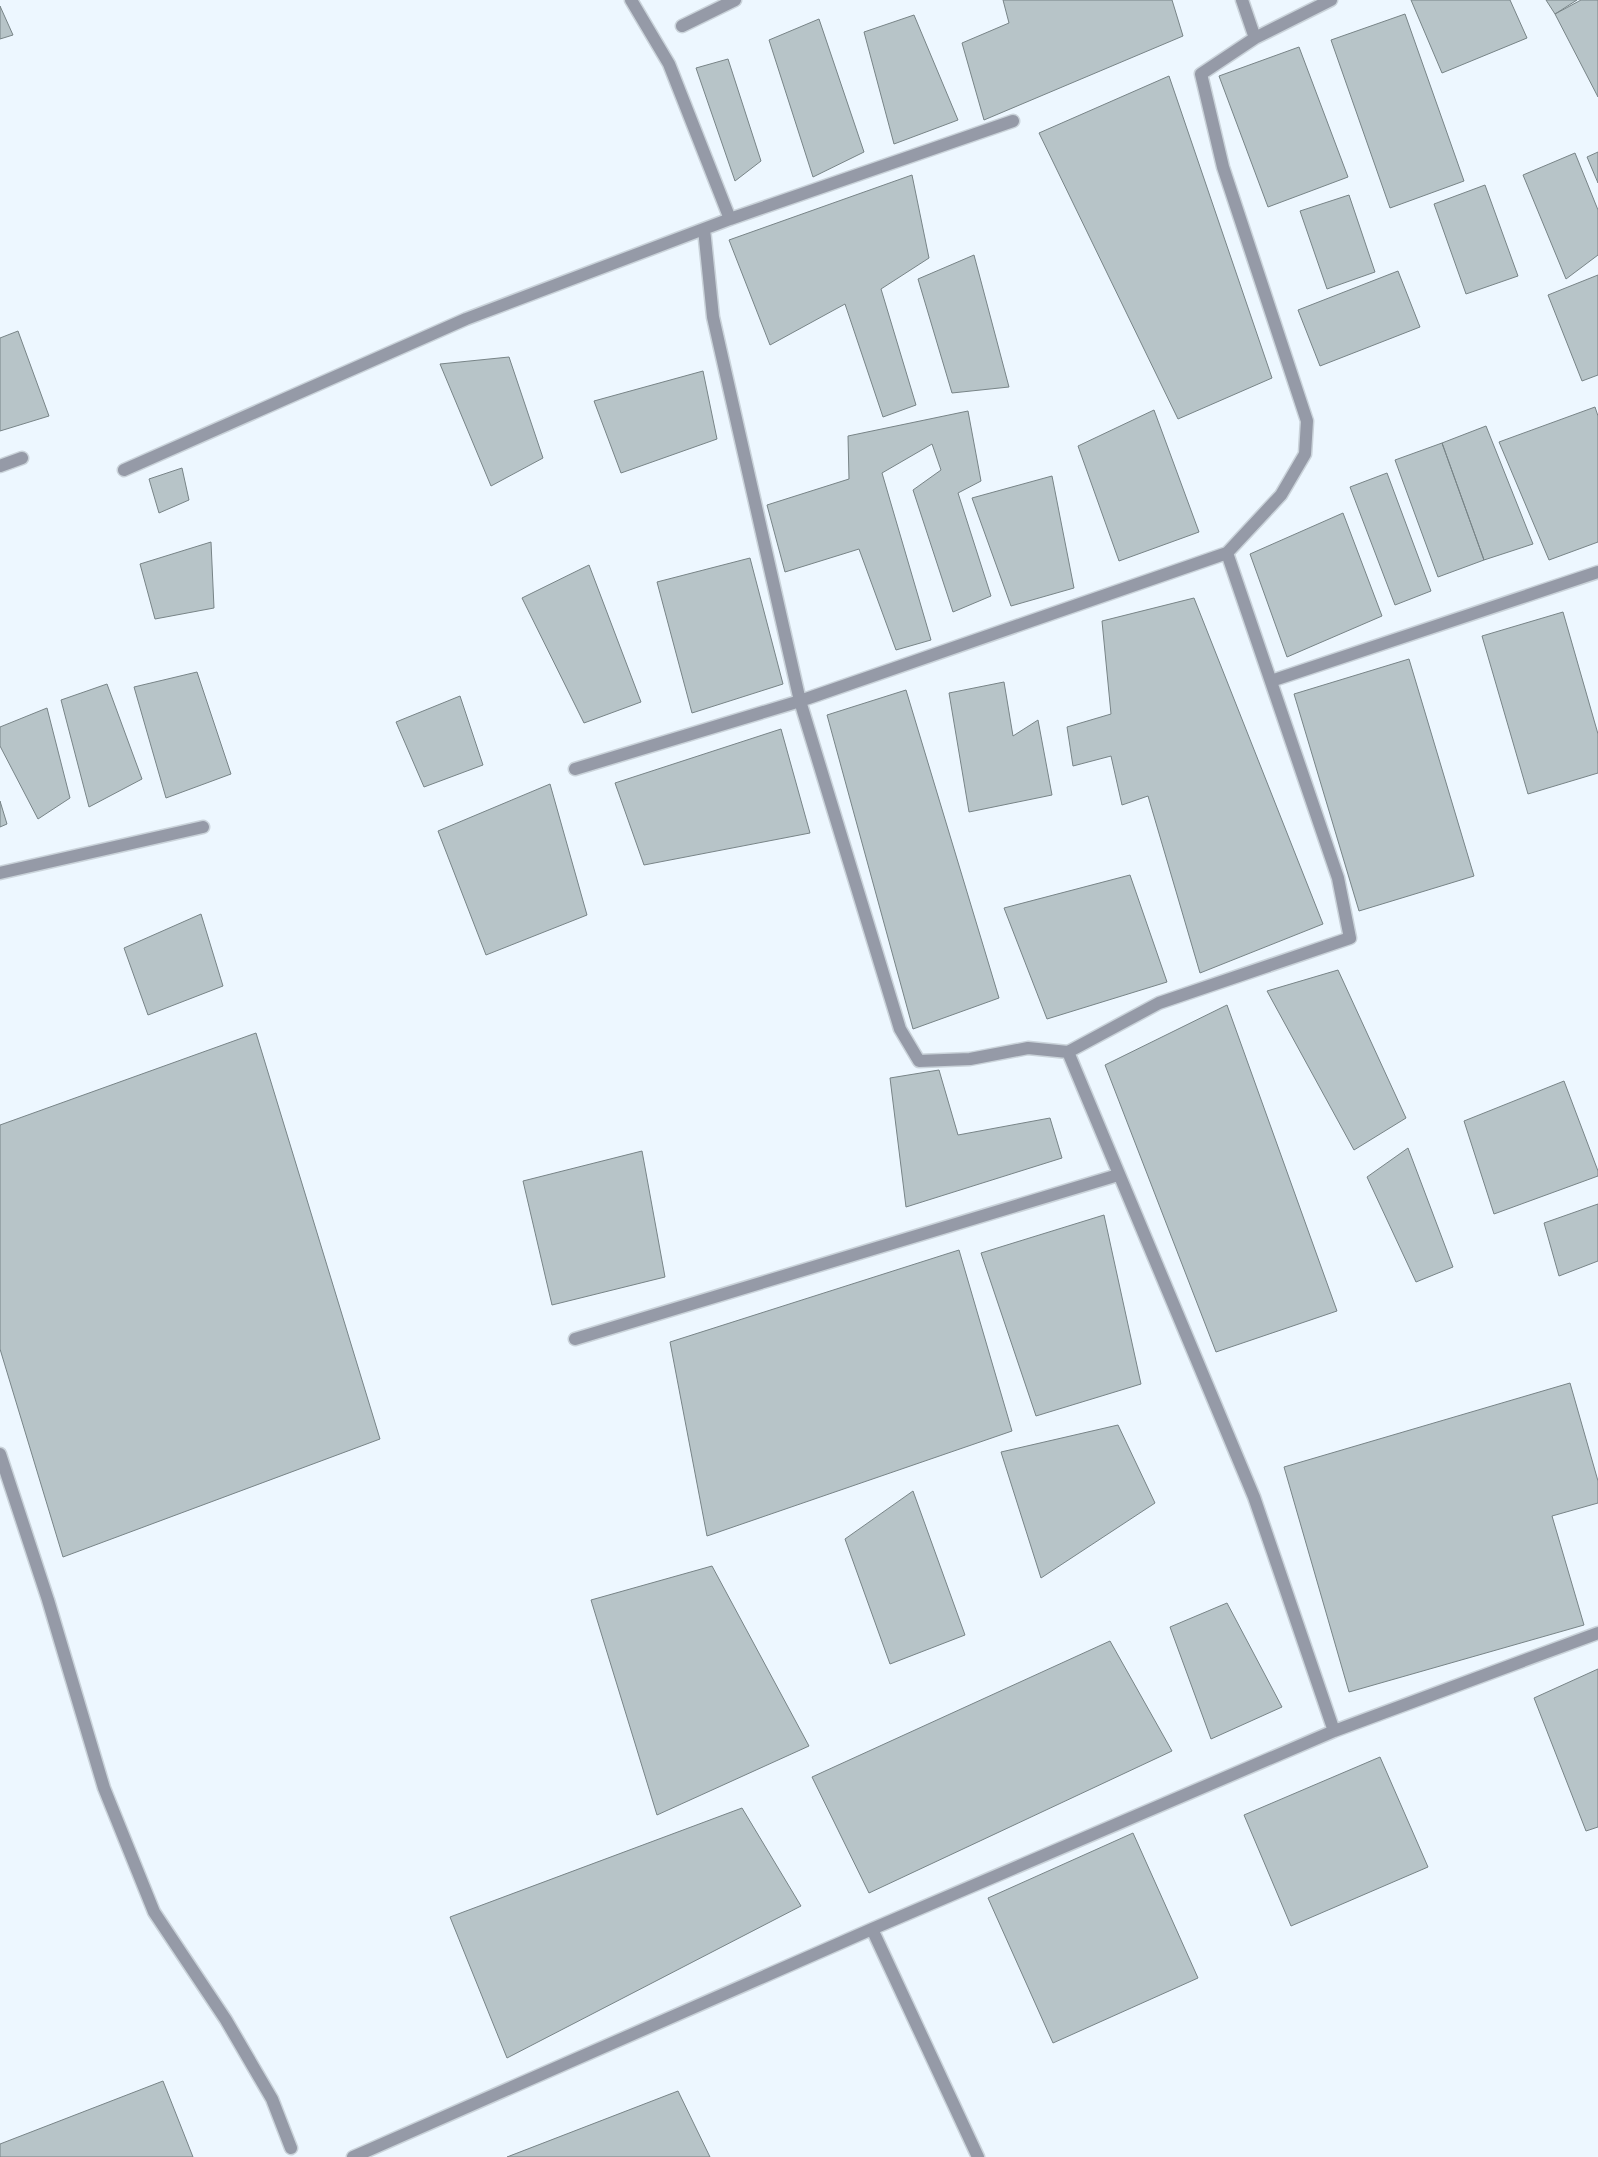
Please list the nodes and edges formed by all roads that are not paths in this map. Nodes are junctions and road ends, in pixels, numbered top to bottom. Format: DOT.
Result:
graph roads {
  1 [pos="631,0"];
  2 [pos="735,0"];
  3 [pos="1242,0"];
  4 [pos="1331,0"];
  5 [pos="682,26"];
  6 [pos="1254,38"];
  7 [pos="1013,121"];
  8 [pos="730,219"];
  9 [pos="704,229"];
  10 [pos="22,458"];
  11 [pos="0,466"];
  12 [pos="124,470"];
  13 [pos="1227,553"];
  14 [pos="1598,572"];
  15 [pos="1271,681"];
  16 [pos="800,700"];
  17 [pos="575,769"];
  18 [pos="203,827"];
  19 [pos="0,873"];
  20 [pos="1068,1052"];
  21 [pos="1118,1175"];
  22 [pos="575,1339"];
  23 [pos="0,1454"];
  24 [pos="1598,1633"];
  25 [pos="1334,1731"];
  26 [pos="872,1929"];
  27 [pos="292,2148"];
  28 [pos="353,2157"];
  29 [pos="978,2157"];
  1 -- 8 [label="street"];
  2 -- 5 [label="street"];
  3 -- 6 [label="street"];
  4 -- 6 [label="street"];
  6 -- 13 [label="street"];
  7 -- 8 [label="street"];
  8 -- 9 [label="street"];
  9 -- 12 [label="street"];
  9 -- 16 [label="street"];
  10 -- 11 [label="street"];
  13 -- 15 [label="street"];
  13 -- 16 [label="street"];
  14 -- 15 [label="street"];
  15 -- 20 [label="street"];
  16 -- 17 [label="street"];
  16 -- 20 [label="street"];
  18 -- 19 [label="street"];
  20 -- 21 [label="street"];
  21 -- 22 [label="street"];
  21 -- 25 [label="street"];
  23 -- 27 [label="street"];
  24 -- 25 [label="street"];
  25 -- 26 [label="street"];
  26 -- 28 [label="street"];
  26 -- 29 [label="street"];
}
